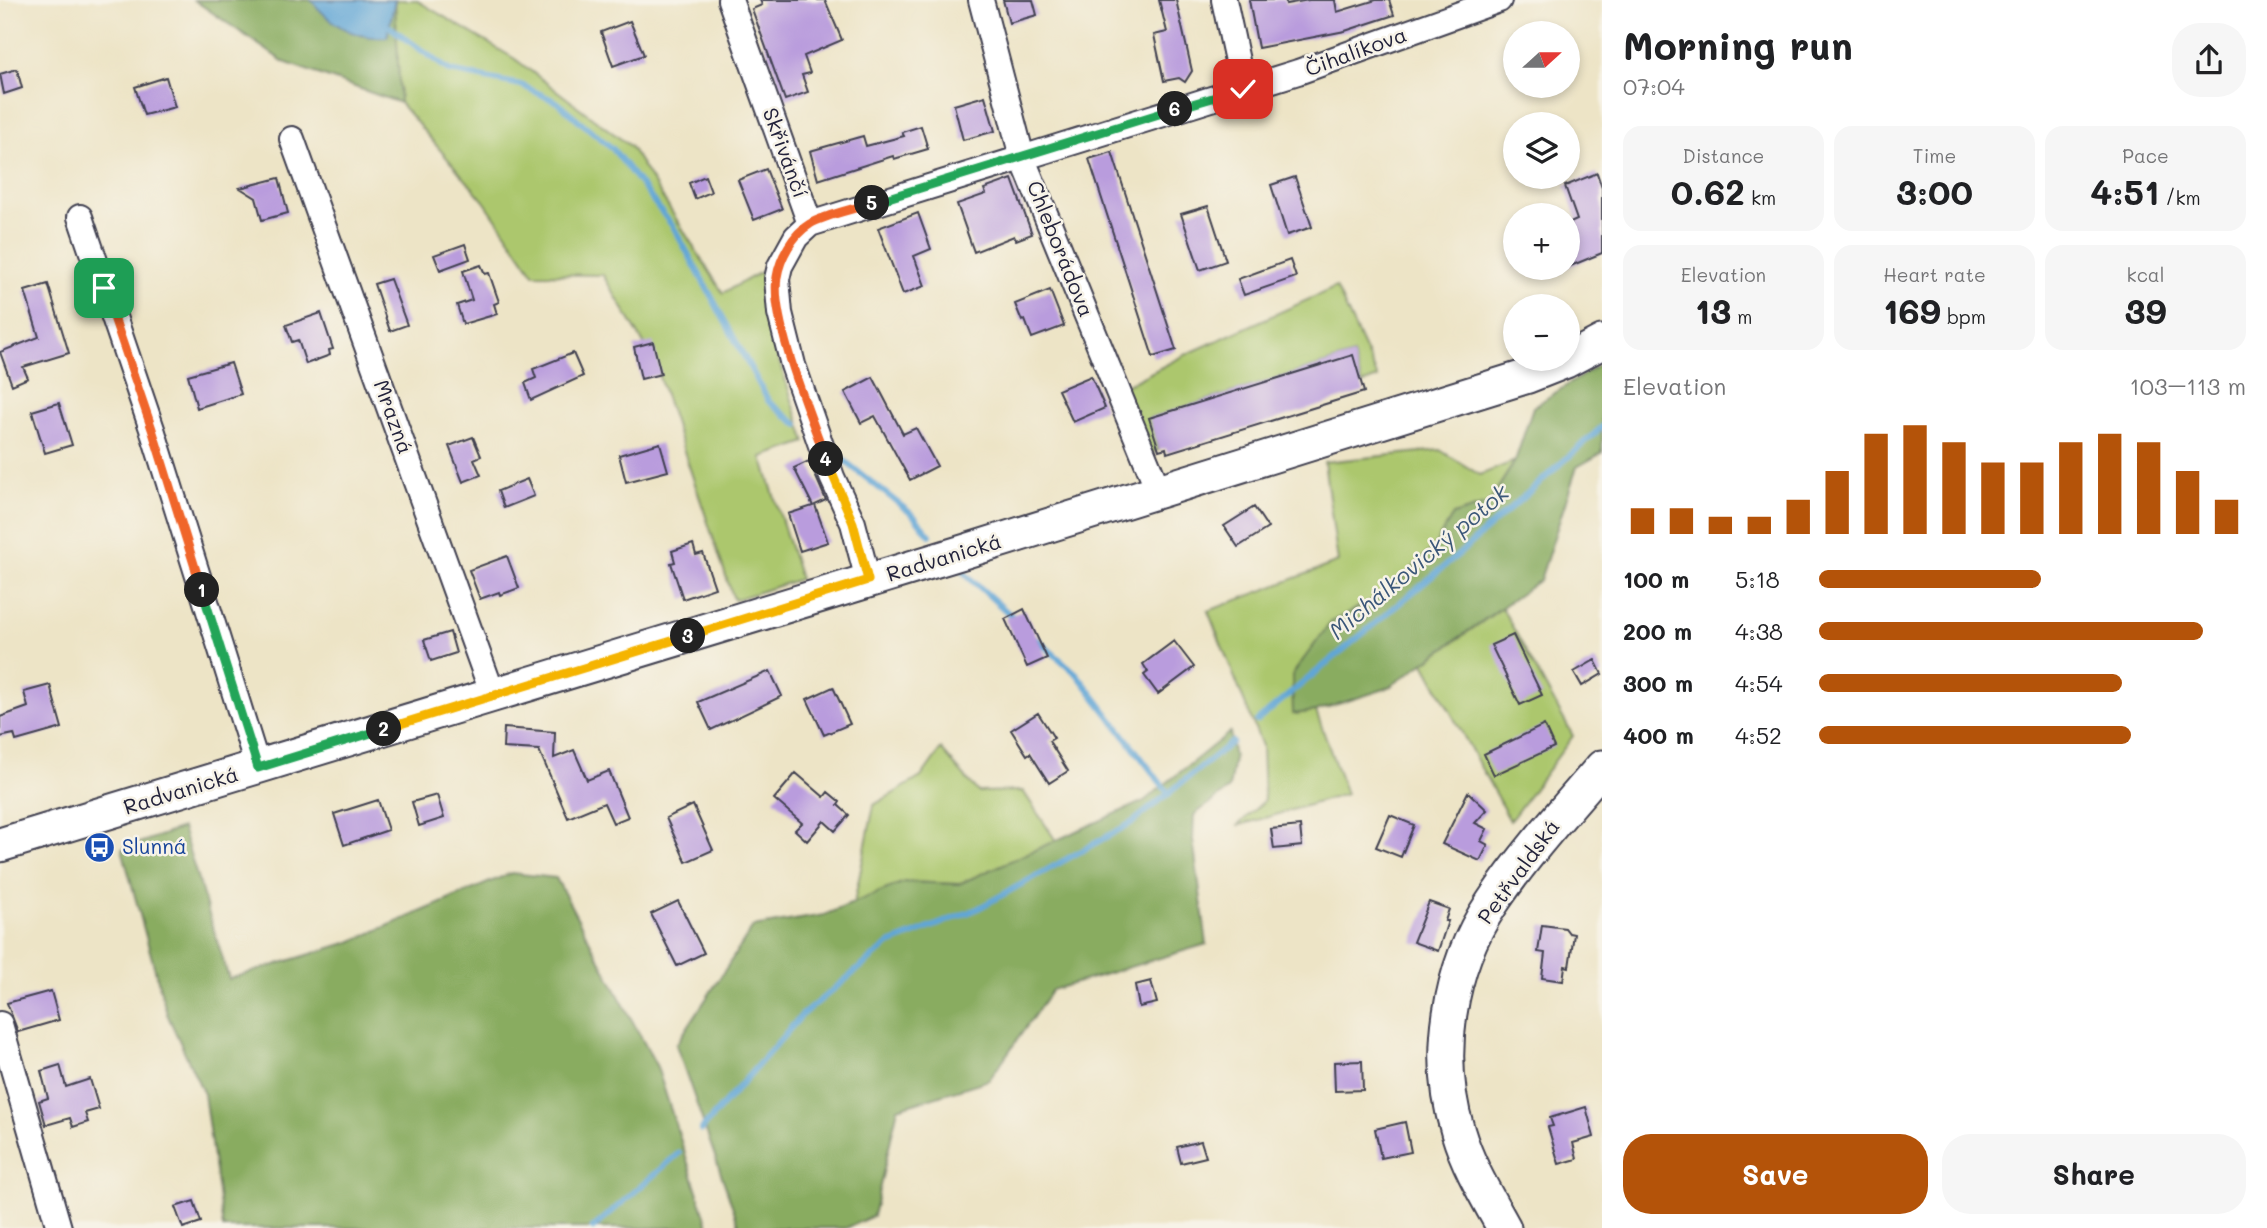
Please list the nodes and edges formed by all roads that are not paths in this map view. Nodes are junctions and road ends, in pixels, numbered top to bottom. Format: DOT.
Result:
graph roads {
  1 [pos="730,0"];
  2 [pos="981,0"];
  3 [pos="1224,0"];
  4 [pos="1499,0"];
  5 [pos="1243,89"];
  6 [pos="292,139"];
  7 [pos="1022,157"];
  8 [pos="80,217"];
  9 [pos="810,224"];
  10 [pos="1602,342"];
  11 [pos="1159,492"];
  12 [pos="868,580"];
  13 [pos="493,695"];
  14 [pos="1602,767"];
  15 [pos="258,768"];
  16 [pos="0,845"];
  17 [pos="0,1024"];
  18 [pos="59,1228"];
  19 [pos="1504,1228"];
  1 -- 9 [label="street, Skřivánčí"];
  2 -- 7 [label="street, Chleborádova"];
  3 -- 5 [label="street"];
  4 -- 5 [label="street, Čihalíkova"];
  5 -- 7 [label="street, Čihalíkova"];
  6 -- 13 [label="street, Mrazná"];
  7 -- 9 [label="street, Čihalíkova"];
  7 -- 11 [label="street, Chleborádova"];
  8 -- 15 [label="street"];
  9 -- 12 [label="street, Skřivánčí"];
  10 -- 11 [label="street, Radvanická"];
  11 -- 12 [label="street, Radvanická"];
  12 -- 13 [label="street, Radvanická"];
  13 -- 15 [label="street, Radvanická"];
  14 -- 19 [label="street, Petřvaldská"];
  15 -- 16 [label="street, Radvanická"];
  17 -- 18 [label="street"];
}
